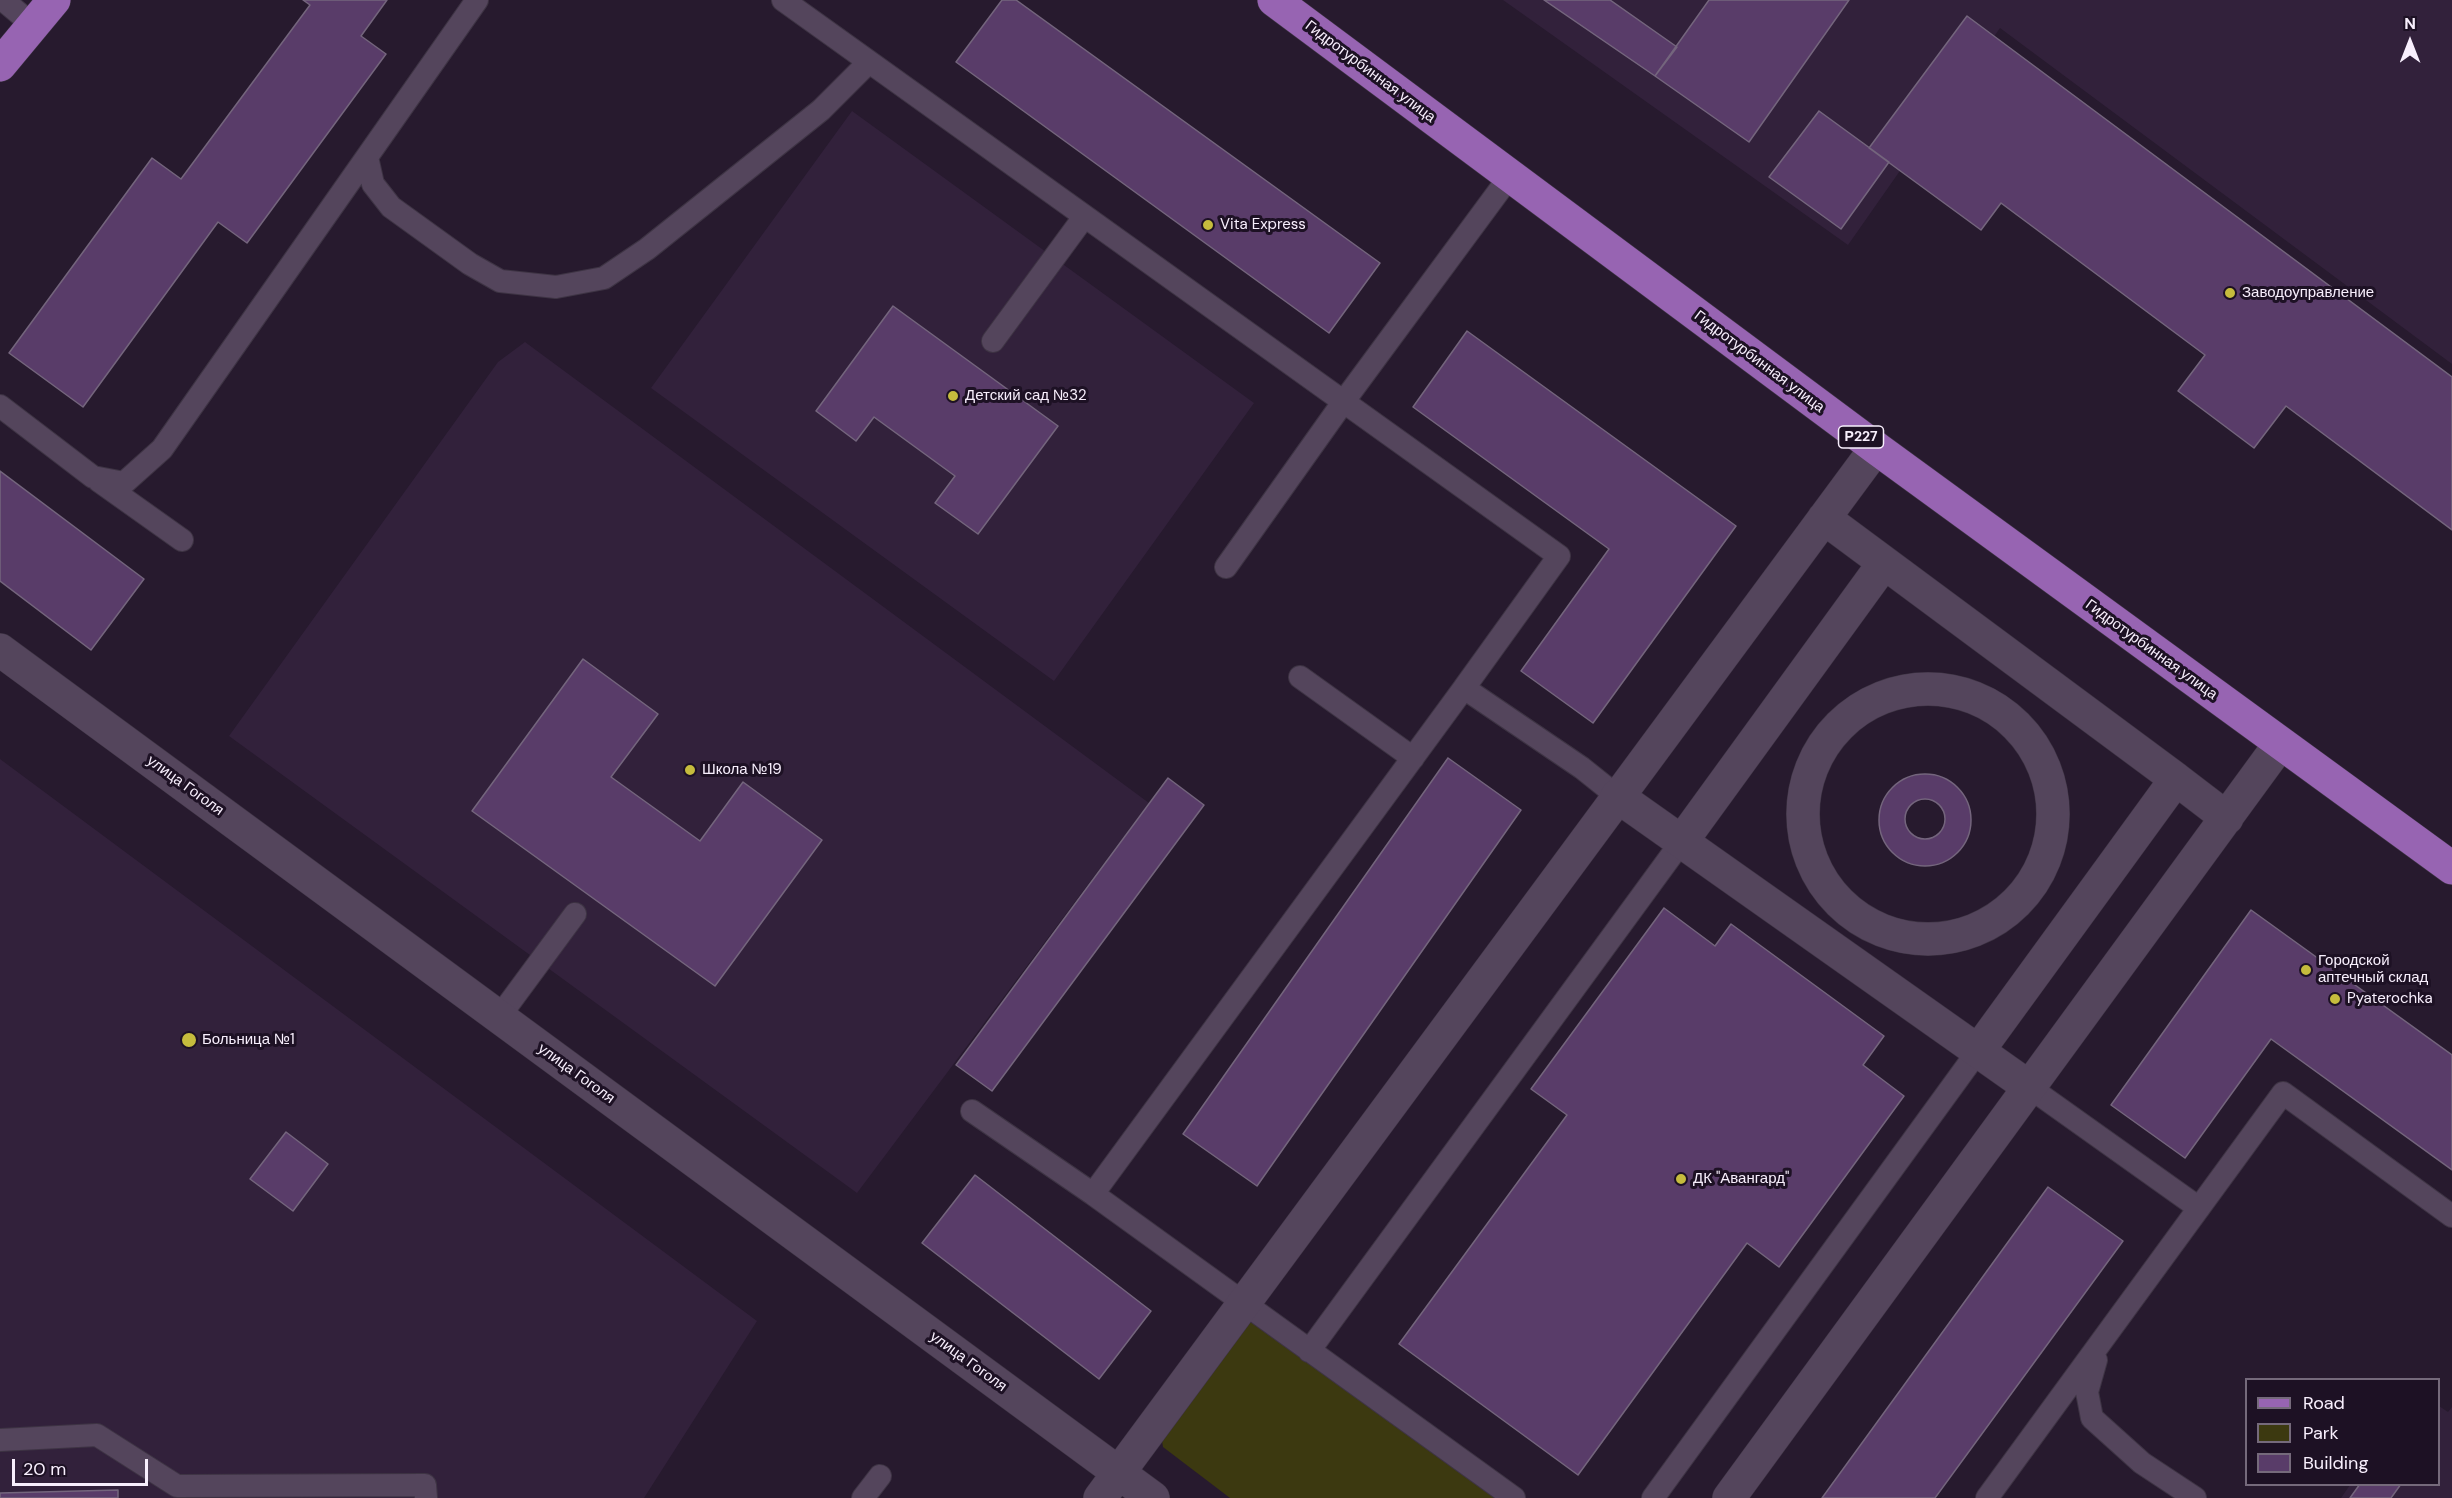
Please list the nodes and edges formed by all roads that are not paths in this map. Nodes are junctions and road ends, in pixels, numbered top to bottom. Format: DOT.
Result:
graph roads {
  1 [pos="3,0"];
  2 [pos="54,0"];
  3 [pos="477,0"];
  4 [pos="783,0"];
  5 [pos="1274,0"];
  6 [pos="33,24"];
  7 [pos="868,63"];
  8 [pos="0,65"];
  9 [pos="367,157"];
  10 [pos="1510,176"];
  11 [pos="1084,217"];
  12 [pos="993,340"];
  13 [pos="1344,401"];
  14 [pos="0,406"];
  15 [pos="1876,448"];
  16 [pos="93,477"];
  17 [pos="1824,518"];
  18 [pos="182,540"];
  19 [pos="1884,563"];
  20 [pos="1226,567"];
  21 [pos="0,650"];
  22 [pos="2028,669"];
  23 [pos="1300,677"];
  24 [pos="1464,688"];
  25 [pos="1998,711"];
  26 [pos="2280,744"];
  27 [pos="1413,758"];
  28 [pos="2176,779"];
  29 [pos="1617,796"];
  30 [pos="2227,818"];
  31 [pos="1682,841"];
  32 [pos="2452,868"];
  33 [pos="575,914"];
  34 [pos="1856,916"];
  35 [pos="1833,949"];
  36 [pos="499,1017"];
  37 [pos="1978,1051"];
  38 [pos="2030,1087"];
  39 [pos="972,1111"];
  40 [pos="1093,1194"];
  41 [pos="2199,1208"];
  42 [pos="2452,1216"];
  43 [pos="1243,1303"];
  44 [pos="2102,1342"];
  45 [pos="1309,1351"];
  46 [pos="0,1440"];
  47 [pos="880,1476"];
  48 [pos="1109,1485"];
  49 [pos="426,1498"];
  50 [pos="863,1498"];
  51 [pos="1153,1498"];
  52 [pos="1514,1498"];
  53 [pos="1653,1498"];
  54 [pos="1729,1498"];
  55 [pos="1987,1498"];
  56 [pos="2195,1498"];
  1 -- 6 [label="lane"];
  2 -- 6 [label="main road"];
  3 -- 9 [label="lane"];
  4 -- 7 [label="lane"];
  5 -- 10 [label="main road, Гидротурбинная улица / Р227"];
  6 -- 8 [label="main road"];
  7 -- 9 [label="lane"];
  7 -- 11 [label="lane"];
  9 -- 16 [label="lane"];
  10 -- 13 [label="lane"];
  10 -- 15 [label="main road, Гидротурбинная улица / Р227"];
  11 -- 12 [label="lane"];
  11 -- 13 [label="lane"];
  13 -- 20 [label="lane"];
  13 -- 24 [label="lane"];
  14 -- 16 [label="lane"];
  15 -- 17 [label="street"];
  15 -- 26 [label="main road, Гидротурбинная улица / Р227"];
  16 -- 18 [label="lane"];
  17 -- 19 [label="street"];
  17 -- 29 [label="street"];
  19 -- 22 [label="street"];
  19 -- 31 [label="street"];
  21 -- 36 [label="street, улица Гоголя"];
  22 -- 25 [label="street"];
  22 -- 28 [label="street"];
  23 -- 27 [label="lane"];
  24 -- 27 [label="lane"];
  24 -- 29 [label="lane"];
  25 -- 34 [label="street"];
  25 -- 34 [label="street"];
  26 -- 30 [label="street"];
  26 -- 32 [label="main road, Гидротурбинная улица / Р227"];
  27 -- 40 [label="lane"];
  28 -- 30 [label="street"];
  28 -- 37 [label="street"];
  29 -- 31 [label="street"];
  29 -- 43 [label="street"];
  30 -- 38 [label="street"];
  31 -- 35 [label="street"];
  31 -- 45 [label="lane"];
  33 -- 36 [label="lane"];
  34 -- 35 [label="street"];
  35 -- 37 [label="street"];
  36 -- 48 [label="street, улица Гоголя"];
  37 -- 38 [label="street"];
  37 -- 53 [label="lane"];
  38 -- 41 [label="lane"];
  38 -- 54 [label="street"];
  39 -- 40 [label="lane"];
  40 -- 43 [label="lane"];
  41 -- 42 [label="lane"];
  41 -- 44 [label="lane"];
  43 -- 45 [label="lane"];
  43 -- 48 [label="street"];
  44 -- 55 [label="lane"];
  44 -- 56 [label="lane"];
  45 -- 52 [label="lane"];
  46 -- 49 [label="lane"];
  47 -- 50 [label="lane"];
  48 -- 51 [label="street, улица Гоголя"];
}
